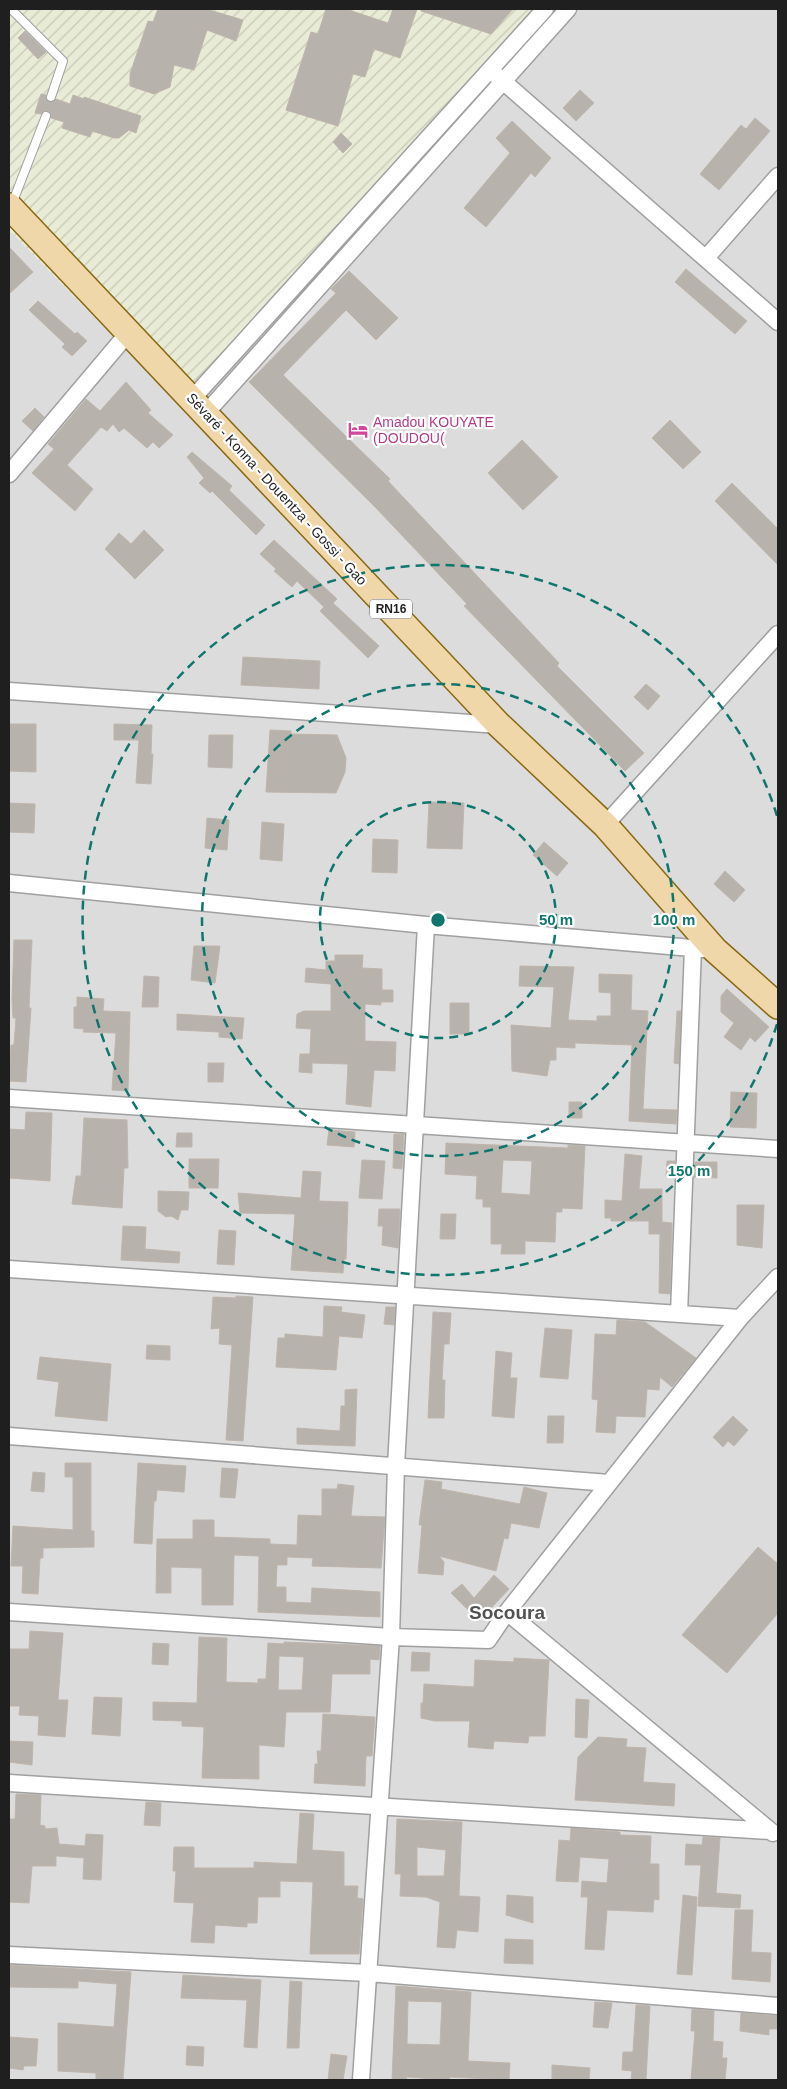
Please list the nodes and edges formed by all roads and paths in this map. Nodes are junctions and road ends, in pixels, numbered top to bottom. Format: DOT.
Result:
graph roads {
  1 [pos="11,9"];
  2 [pos="544,9"];
  3 [pos="568,9"];
  4 [pos="491,70"];
  5 [pos="503,81"];
  6 [pos="51,97"];
  7 [pos="46,116"];
  8 [pos="778,176"];
  9 [pos="9,208"];
  10 [pos="706,258"];
  11 [pos="778,322"];
  12 [pos="130,332"];
  13 [pos="199,406"];
  14 [pos="10,468"];
  15 [pos="778,634"];
  16 [pos="9,691"];
  17 [pos="499,725"];
  18 [pos="604,825"];
  19 [pos="9,883"];
  20 [pos="426,925"];
  21 [pos="704,949"];
  22 [pos="778,1006"];
  23 [pos="9,1098"];
  24 [pos="415,1125"];
  25 [pos="685,1144"];
  26 [pos="778,1150"];
  27 [pos="9,1269"];
  28 [pos="778,1277"];
  29 [pos="406,1296"];
  30 [pos="679,1314"];
  31 [pos="740,1318"];
  32 [pos="9,1436"];
  33 [pos="396,1466"];
  34 [pos="609,1482"];
  35 [pos="9,1612"];
  36 [pos="507,1612"];
  37 [pos="391,1638"];
  38 [pos="9,1783"];
  39 [pos="381,1807"];
  40 [pos="774,1834"];
  41 [pos="9,1954"];
  42 [pos="368,1973"];
  43 [pos="778,2006"];
  44 [pos="361,2080"];
  1 -- 6 [label="lane"];
  2 -- 4 [label="street"];
  3 -- 5 [label="street"];
  4 -- 5 [label="street"];
  4 -- 13 [label="street"];
  5 -- 10 [label="street"];
  5 -- 13 [label="street"];
  7 -- 9 [label="lane"];
  8 -- 10 [label="street"];
  9 -- 12 [label="main road, Sévaré - Konna - Douentza - Gossi - Gao / RN16"];
  10 -- 11 [label="street"];
  12 -- 13 [label="main road, Sévaré - Konna - Douentza - Gossi - Gao / RN16"];
  12 -- 14 [label="street"];
  13 -- 17 [label="main road, Sévaré - Konna - Douentza - Gossi - Gao / RN16"];
  15 -- 18 [label="street"];
  16 -- 17 [label="street"];
  17 -- 18 [label="main road, Sévaré - Konna - Douentza - Gossi - Gao / RN16"];
  18 -- 21 [label="main road, Sévaré - Konna - Douentza - Gossi - Gao / RN16"];
  19 -- 20 [label="street"];
  20 -- 21 [label="street"];
  20 -- 24 [label="street"];
  21 -- 22 [label="main road, Sévaré - Konna - Douentza - Gossi - Gao / RN16"];
  21 -- 25 [label="street"];
  23 -- 24 [label="street"];
  24 -- 25 [label="street"];
  24 -- 29 [label="street"];
  25 -- 26 [label="street"];
  25 -- 30 [label="street"];
  27 -- 29 [label="street"];
  28 -- 31 [label="street"];
  29 -- 30 [label="street"];
  29 -- 33 [label="street"];
  30 -- 31 [label="street"];
  31 -- 34 [label="street"];
  32 -- 33 [label="street"];
  33 -- 34 [label="street"];
  33 -- 37 [label="street"];
  34 -- 36 [label="street"];
  35 -- 37 [label="street"];
  36 -- 37 [label="street"];
  36 -- 40 [label="street"];
  37 -- 39 [label="street"];
  38 -- 39 [label="street"];
  39 -- 40 [label="street"];
  39 -- 42 [label="street"];
  41 -- 42 [label="street"];
  42 -- 43 [label="street"];
  42 -- 44 [label="street"];
}
